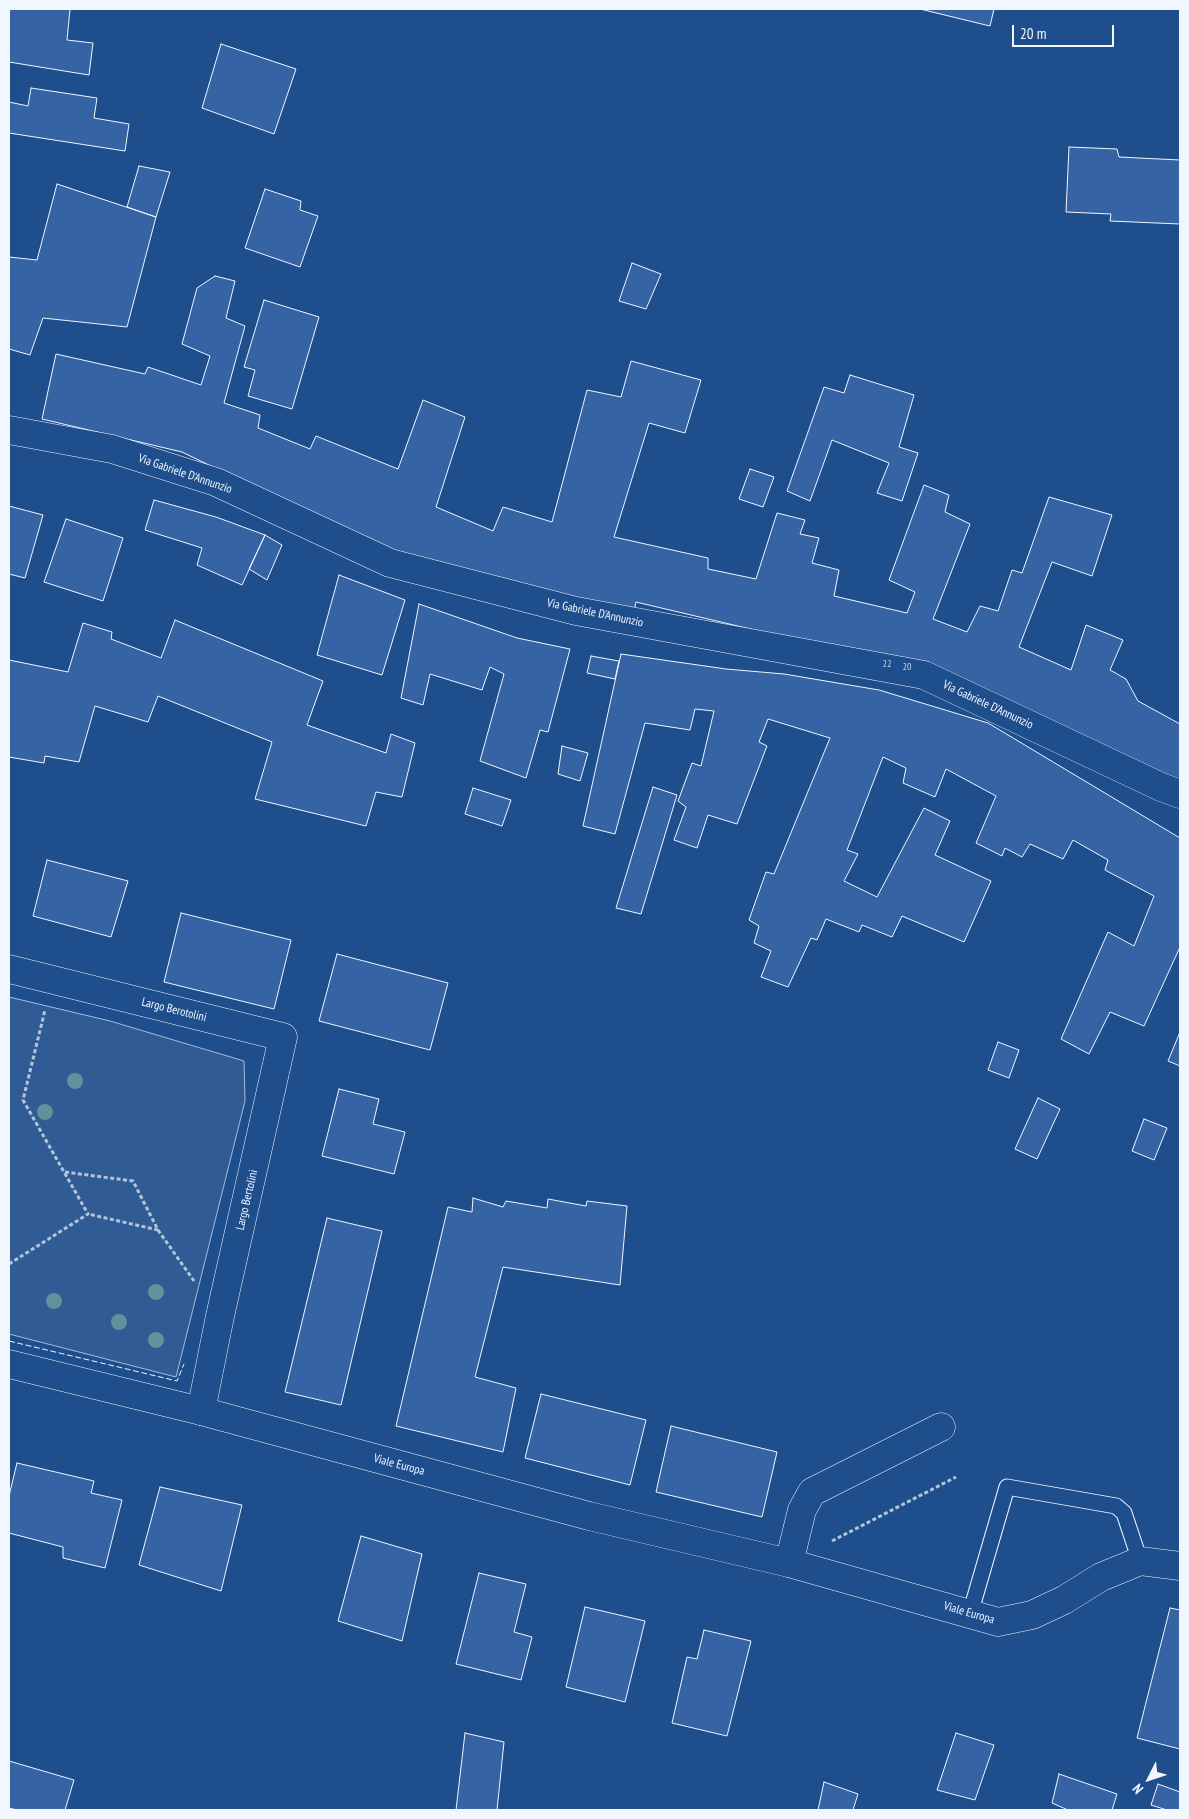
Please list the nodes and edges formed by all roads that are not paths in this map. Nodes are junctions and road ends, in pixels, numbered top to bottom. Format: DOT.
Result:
graph roads {
  1 [pos="9,430"];
  2 [pos="1180,794"];
  3 [pos="9,969"];
  4 [pos="270,1094"];
  5 [pos="9,1364"];
  6 [pos="201,1411"];
  7 [pos="941,1427"];
  8 [pos="1140,1561"];
  9 [pos="789,1563"];
  10 [pos="1180,1566"];
  11 [pos="970,1614"];
  1 -- 2 [label="street, Via Gabriele D'Annunzio"];
  3 -- 4 [label="street, Largo Berotolini"];
  4 -- 6 [label="street, Largo Bertolini"];
  5 -- 6 [label="street, Viale Europa"];
  6 -- 9 [label="street, Viale Europa"];
  7 -- 9 [label="street"];
  8 -- 10 [label="street"];
  8 -- 11 [label="street, Viale Europa"];
  8 -- 11 [label="lane"];
  9 -- 11 [label="street, Viale Europa"];
}
